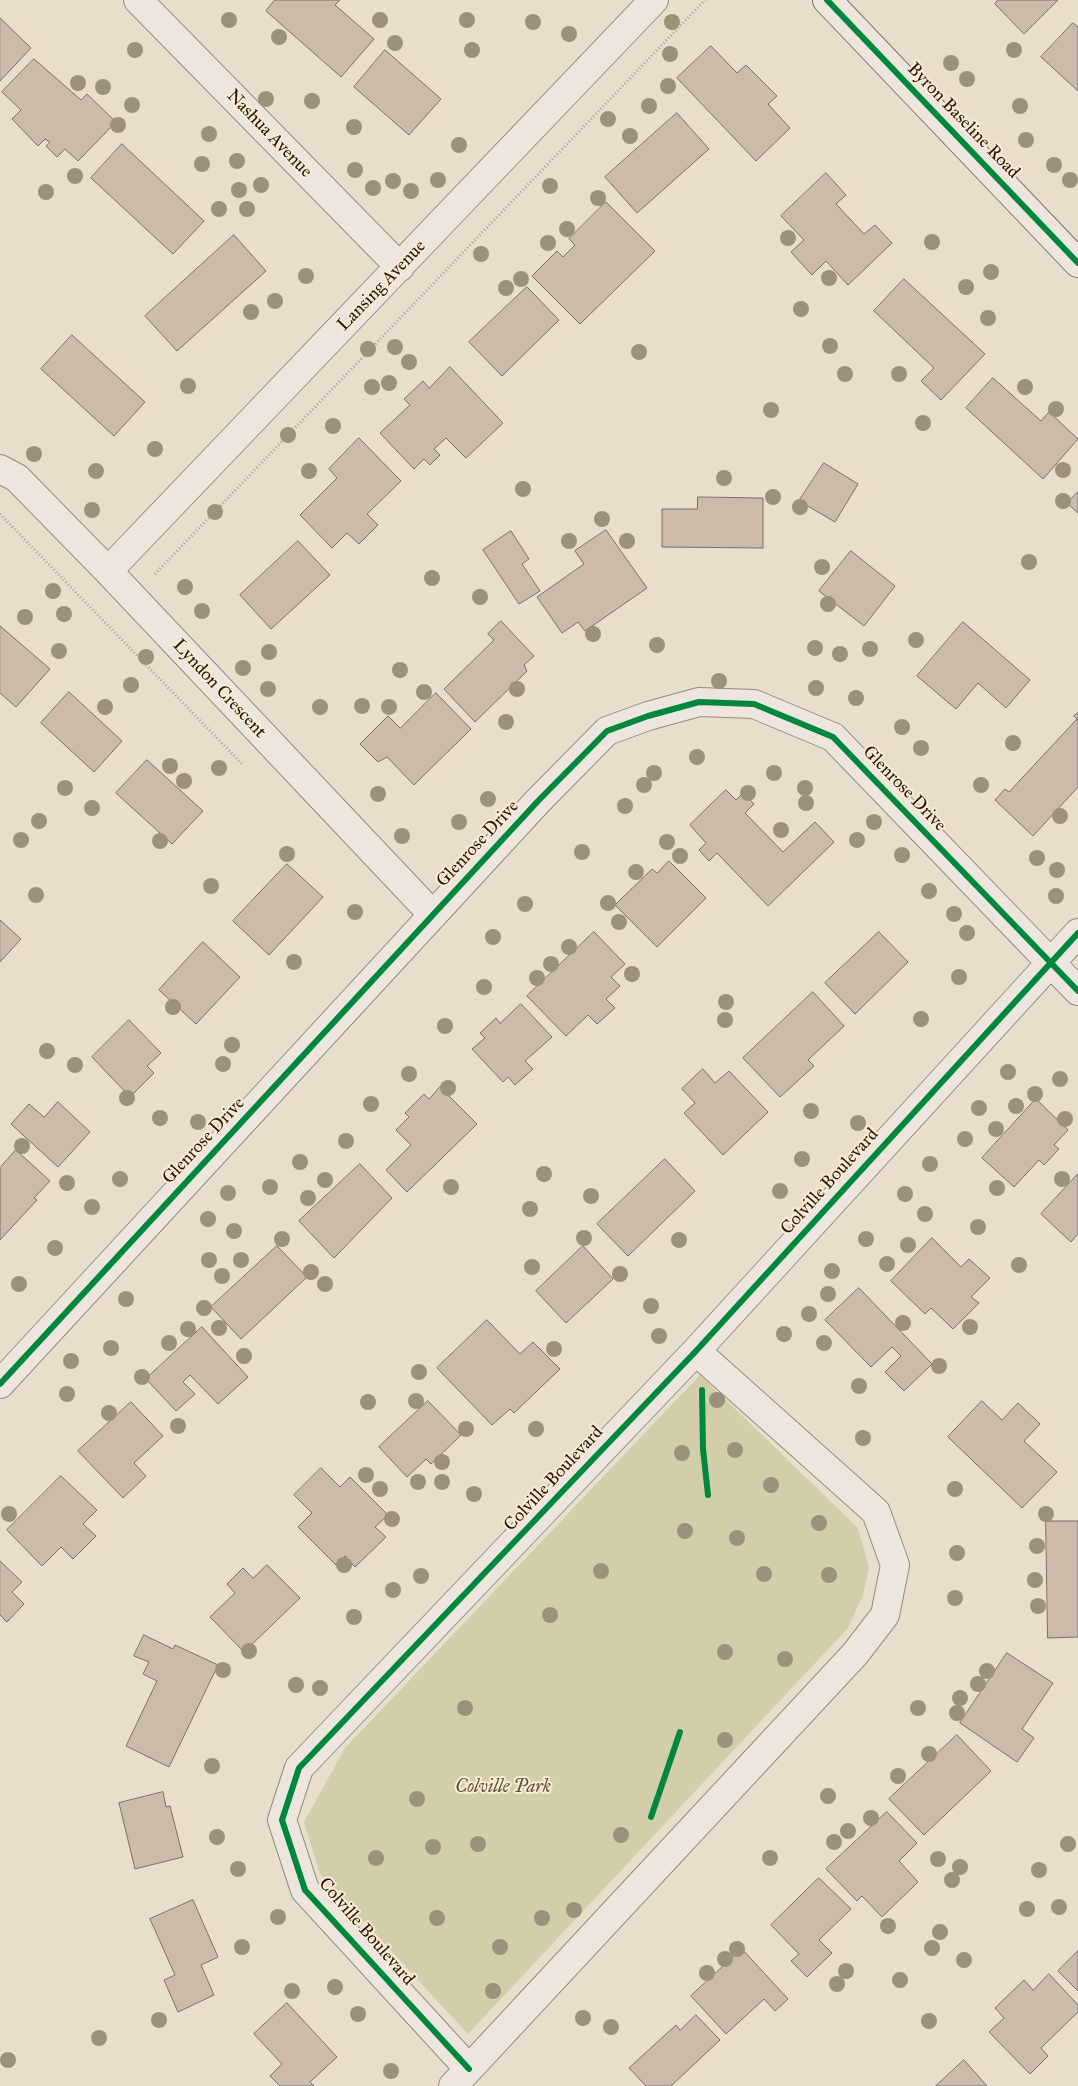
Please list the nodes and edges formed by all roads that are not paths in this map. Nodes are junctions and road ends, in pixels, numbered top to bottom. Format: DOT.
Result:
graph roads {
  1 [pos="138,0"];
  2 [pos="654,0"];
  3 [pos="827,0"];
  4 [pos="1078,264"];
  5 [pos="400,267"];
  6 [pos="0,469"];
  7 [pos="108,571"];
  8 [pos="433,915"];
  9 [pos="1078,934"];
  10 [pos="1050,963"];
  11 [pos="1078,991"];
  12 [pos="696,1351"];
  13 [pos="0,1384"];
  14 [pos="461,2078"];
  1 -- 5 [label="street, Nashua Avenue"];
  2 -- 5 [label="street, Lansing Avenue"];
  3 -- 4 [label="street, Byron Baseline Road"];
  5 -- 7 [label="street, Lansing Avenue"];
  6 -- 7 [label="street, Lyndon Crescent"];
  7 -- 8 [label="street, Lyndon Crescent"];
  8 -- 10 [label="street, Glenrose Drive"];
  8 -- 13 [label="street, Glenrose Drive"];
  9 -- 10 [label="street, Colville Boulevard"];
  10 -- 11 [label="street, Glenrose Drive"];
  10 -- 12 [label="street, Colville Boulevard"];
  12 -- 14 [label="street, Colville Boulevard"];
  12 -- 14 [label="street, Colville Boulevard"];
}
